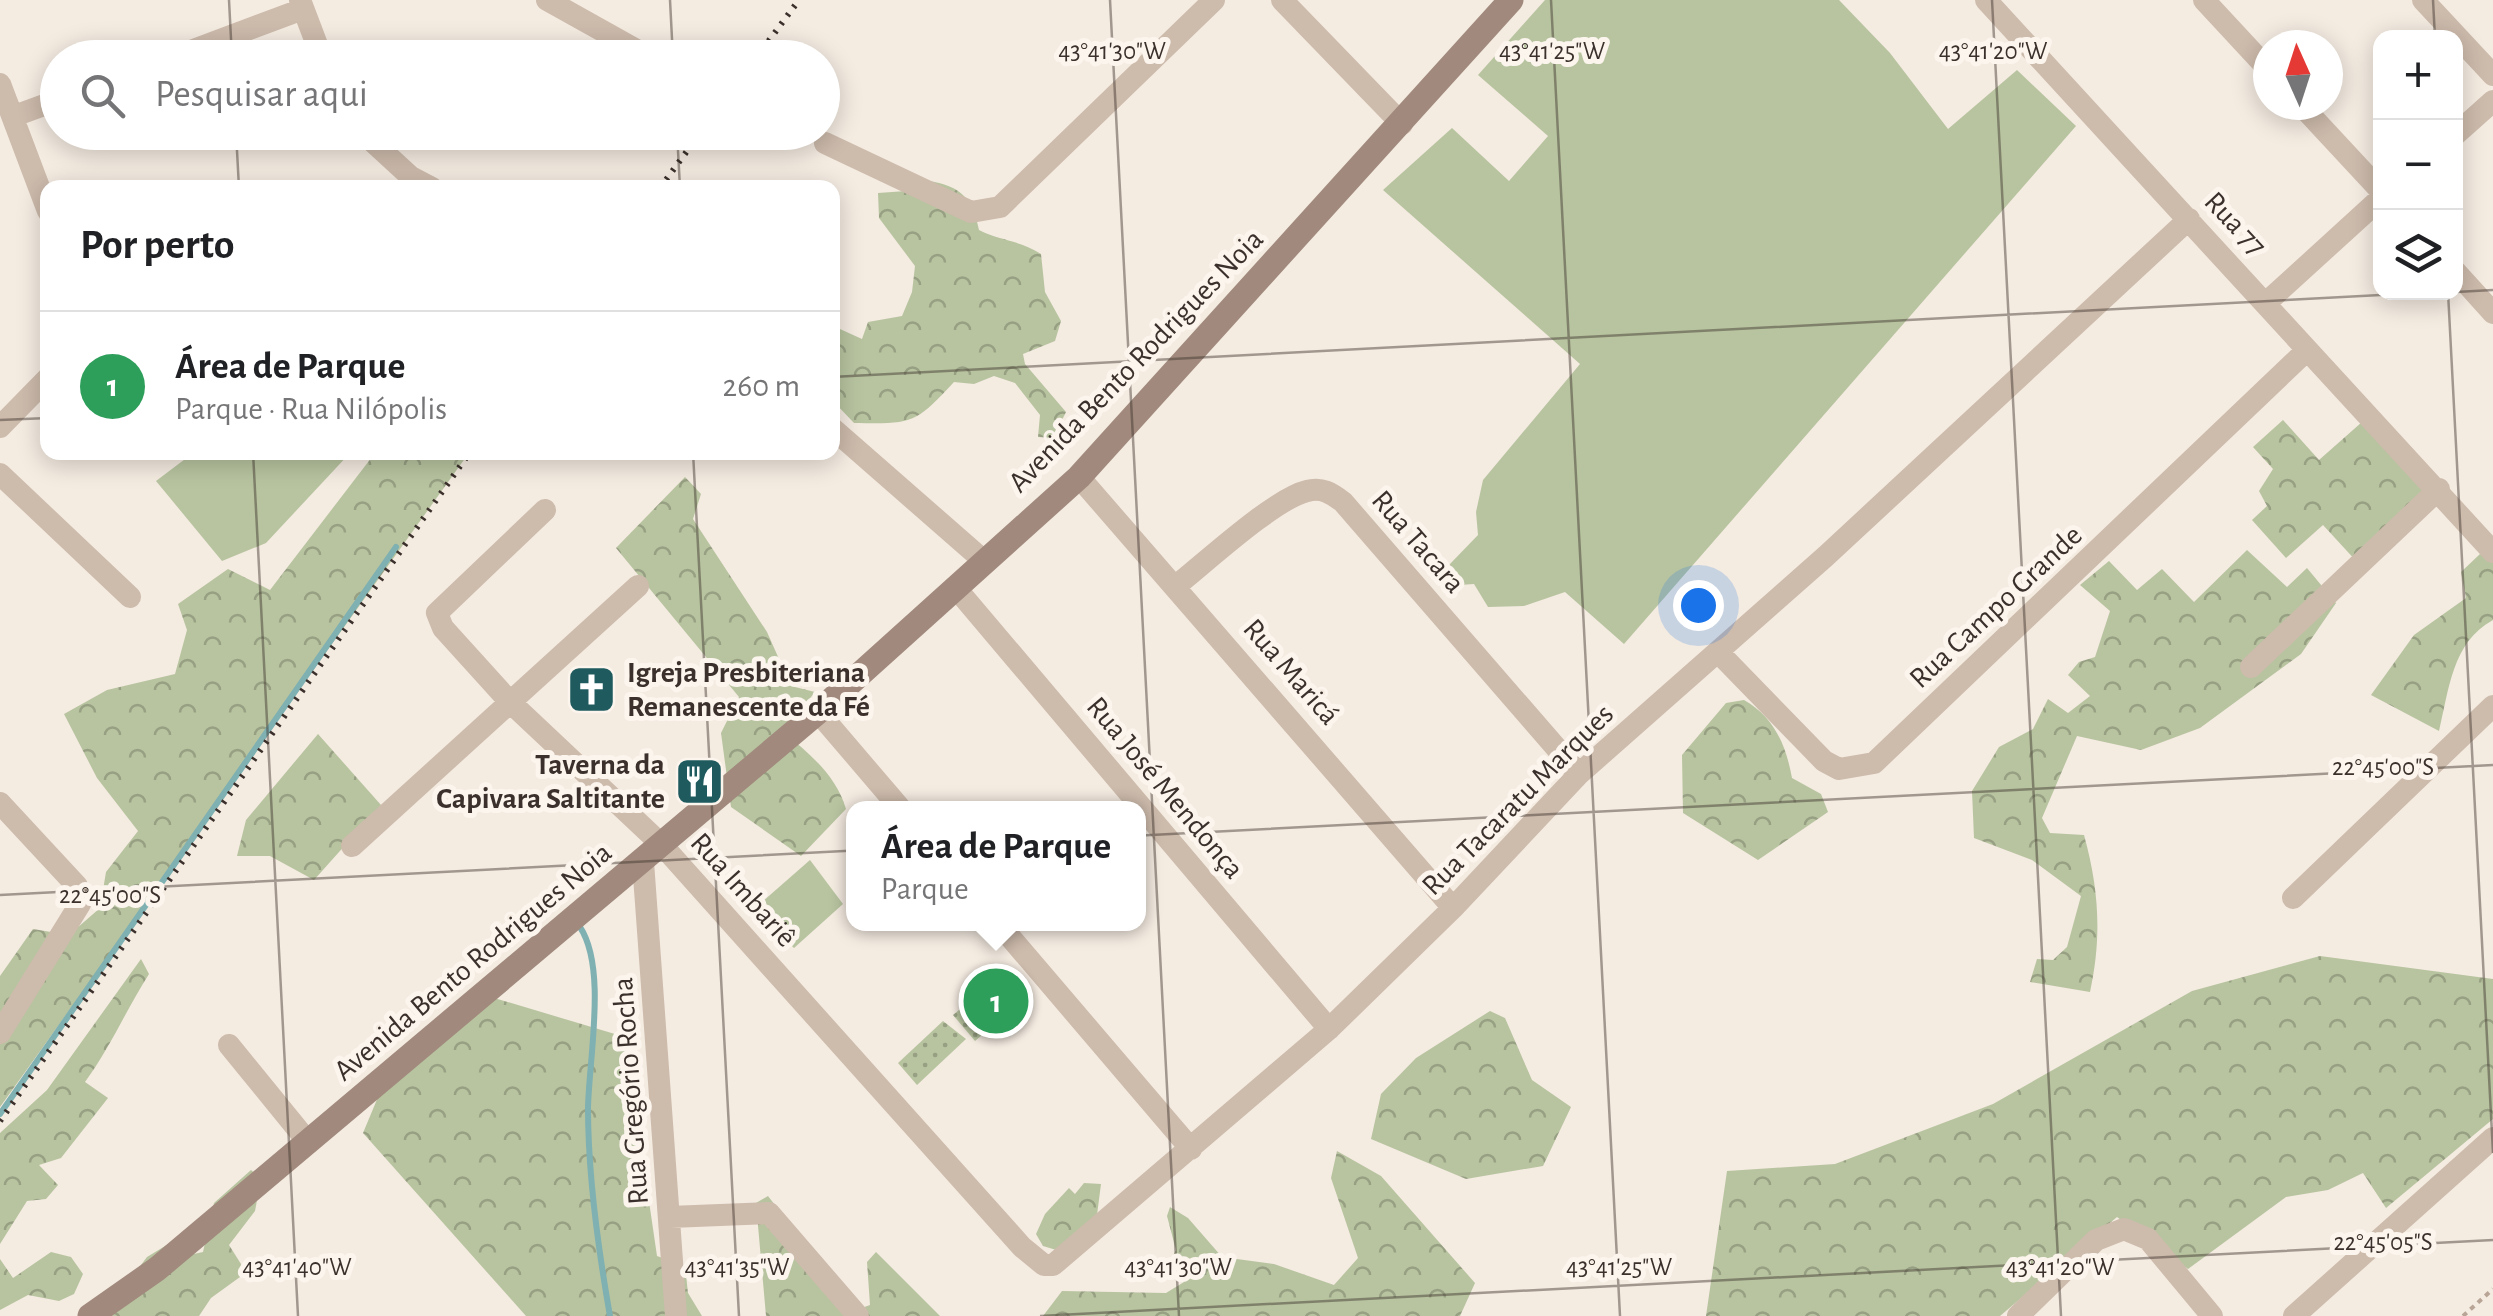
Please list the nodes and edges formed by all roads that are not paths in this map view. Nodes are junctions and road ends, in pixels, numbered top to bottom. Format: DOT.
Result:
graph roads {
  1 [pos="546,0"];
  2 [pos="1214,0"];
  3 [pos="1282,0"];
  4 [pos="1512,0"];
  5 [pos="1986,0"];
  6 [pos="2204,0"];
  7 [pos="2424,0"];
  8 [pos="301,5"];
  9 [pos="216,40"];
  10 [pos="315,40"];
  11 [pos="618,40"];
  12 [pos="2253,53"];
  13 [pos="2493,74"];
  14 [pos="0,84"];
  15 [pos="2493,101"];
  16 [pos="40,107"];
  17 [pos="14,116"];
  18 [pos="2315,120"];
  19 [pos="1402,124"];
  20 [pos="2463,128"];
  21 [pos="382,150"];
  22 [pos="840,150"];
  23 [pos="417,180"];
  24 [pos="2373,182"];
  25 [pos="40,189"];
  26 [pos="2373,206"];
  27 [pos="2189,218"];
  28 [pos="2463,280"];
  29 [pos="2267,302"];
  30 [pos="2493,313"];
  31 [pos="2306,352"];
  32 [pos="40,386"];
  33 [pos="0,428"];
  34 [pos="840,435"];
  35 [pos="0,474"];
  36 [pos="1079,477"];
  37 [pos="2439,489"];
  38 [pos="545,510"];
  39 [pos="2493,552"];
  40 [pos="984,561"];
  41 [pos="1176,585"];
  42 [pos="638,586"];
  43 [pos="955,587"];
  44 [pos="130,598"];
  45 [pos="1718,652"];
  46 [pos="2251,667"];
  47 [pos="510,702"];
  48 [pos="2493,706"];
  49 [pos="818,712"];
  50 [pos="1579,774"];
  51 [pos="894,801"];
  52 [pos="1136,801"];
  53 [pos="0,803"];
  54 [pos="1146,813"];
  55 [pos="352,846"];
  56 [pos="653,853"];
  57 [pos="2294,898"];
  58 [pos="1453,908"];
  59 [pos="1005,931"];
  60 [pos="1329,1029"];
  61 [pos="0,1034"];
  62 [pos="230,1046"];
  63 [pos="2493,1138"];
  64 [pos="308,1142"];
  65 [pos="1191,1149"];
  66 [pos="670,1218"];
  67 [pos="1064,1258"];
  68 [pos="90,1316"];
  69 [pos="676,1316"];
  70 [pos="858,1316"];
  71 [pos="2018,1316"];
  72 [pos="2212,1316"];
  73 [pos="2294,1316"];
  1 -- 11 [label="street"];
  2 -- 22 [label="street"];
  3 -- 19 [label="street"];
  4 -- 19 [label="street, Avenida Bento Rodrigues Noia"];
  5 -- 27 [label="street, Rua 77"];
  6 -- 12 [label="street"];
  7 -- 13 [label="street"];
  8 -- 9 [label="street"];
  8 -- 10 [label="street"];
  14 -- 17 [label="street"];
  15 -- 20 [label="street"];
  16 -- 17 [label="street"];
  17 -- 25 [label="street"];
  18 -- 24 [label="street"];
  19 -- 36 [label="street, Avenida Bento Rodrigues Noia"];
  21 -- 23 [label="street"];
  26 -- 29 [label="street"];
  27 -- 29 [label="street, Rua 77"];
  27 -- 45 [label="street, Rua Tacaratu Marques"];
  28 -- 30 [label="street"];
  29 -- 31 [label="street, Rua 77"];
  31 -- 37 [label="street, Rua 77"];
  31 -- 45 [label="street, Rua Campo Grande"];
  32 -- 33 [label="street"];
  34 -- 40 [label="street"];
  35 -- 44 [label="street"];
  36 -- 40 [label="street, Avenida Bento Rodrigues Noia"];
  36 -- 41 [label="street, Rua Maricá"];
  37 -- 39 [label="street, Rua 77"];
  37 -- 46 [label="street"];
  38 -- 47 [label="street, Rua Imbariê"];
  40 -- 43 [label="street, Avenida Bento Rodrigues Noia"];
  41 -- 50 [label="street, Rua Tacara"];
  41 -- 58 [label="street, Rua Maricá"];
  42 -- 47 [label="street"];
  43 -- 49 [label="street, Avenida Bento Rodrigues Noia"];
  43 -- 52 [label="street, Rua José Mendonça"];
  45 -- 50 [label="street, Rua Tacaratu Marques"];
  47 -- 55 [label="street"];
  47 -- 56 [label="street, Rua Imbariê"];
  48 -- 57 [label="street"];
  49 -- 51 [label="street"];
  49 -- 56 [label="street, Avenida Bento Rodrigues Noia"];
  50 -- 58 [label="street, Rua Tacaratu Marques"];
  53 -- 61 [label="street"];
  54 -- 60 [label="street, Rua José Mendonça"];
  56 -- 64 [label="street, Avenida Bento Rodrigues Noia"];
  56 -- 66 [label="street, Rua Gregório Rocha"];
  56 -- 67 [label="street, Rua Imbariê"];
  58 -- 60 [label="street, Rua Tacaratu Marques"];
  59 -- 65 [label="street"];
  60 -- 65 [label="street, Rua Tacaratu Marques"];
  62 -- 64 [label="street"];
  63 -- 73 [label="street"];
  64 -- 68 [label="street, Avenida Bento Rodrigues Noia"];
  65 -- 67 [label="street, Rua Tacaratu Marques"];
  66 -- 69 [label="street, Rua Gregório Rocha"];
  66 -- 70 [label="street"];
  71 -- 72 [label="street"];
}
